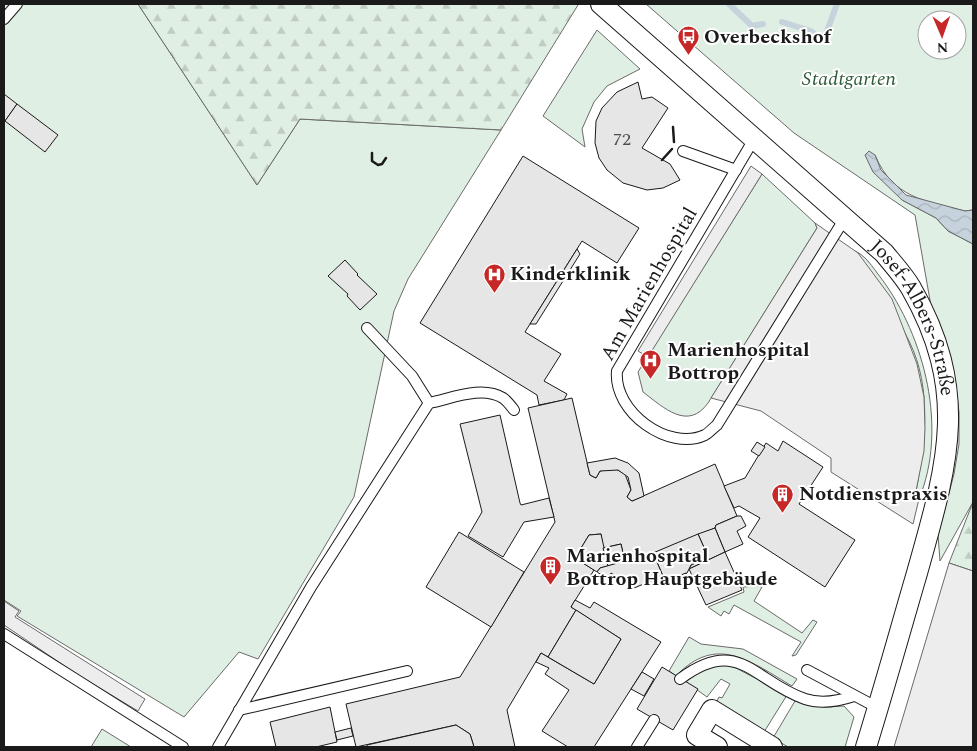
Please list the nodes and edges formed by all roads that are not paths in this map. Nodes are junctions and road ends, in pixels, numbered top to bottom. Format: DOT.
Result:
graph roads {
  1 [pos="17,4"];
  2 [pos="601,4"];
  3 [pos="4,19"];
  4 [pos="754,139"];
  5 [pos="683,151"];
  6 [pos="736,170"];
  7 [pos="845,218"];
  8 [pos="367,328"];
  9 [pos="428,404"];
  10 [pos="514,410"];
  11 [pos="4,634"];
  12 [pos="807,670"];
  13 [pos="407,671"];
  14 [pos="680,679"];
  15 [pos="854,696"];
  16 [pos="878,708"];
  17 [pos="240,710"];
  18 [pos="654,720"];
  19 [pos="183,747"];
  20 [pos="218,747"];
  21 [pos="638,747"];
  22 [pos="717,747"];
  23 [pos="772,747"];
  24 [pos="866,747"];
  1 -- 3 [label="lane"];
  2 -- 4 [label="street, Josef-Albers-Straße"];
  4 -- 6 [label="lane, Am Marienhospital"];
  4 -- 7 [label="street, Josef-Albers-Straße"];
  5 -- 6 [label="lane"];
  6 -- 7 [label="lane, Am Marienhospital"];
  7 -- 16 [label="street, Josef-Albers-Straße"];
  8 -- 9 [label="lane"];
  9 -- 10 [label="lane"];
  9 -- 17 [label="lane"];
  11 -- 19 [label="lane"];
  12 -- 15 [label="lane"];
  13 -- 17 [label="lane"];
  14 -- 15 [label="lane"];
  15 -- 16 [label="lane"];
  16 -- 24 [label="street, Josef-Albers-Straße"];
  17 -- 20 [label="lane"];
  18 -- 21 [label="lane"];
  22 -- 23 [label="street"];
}
